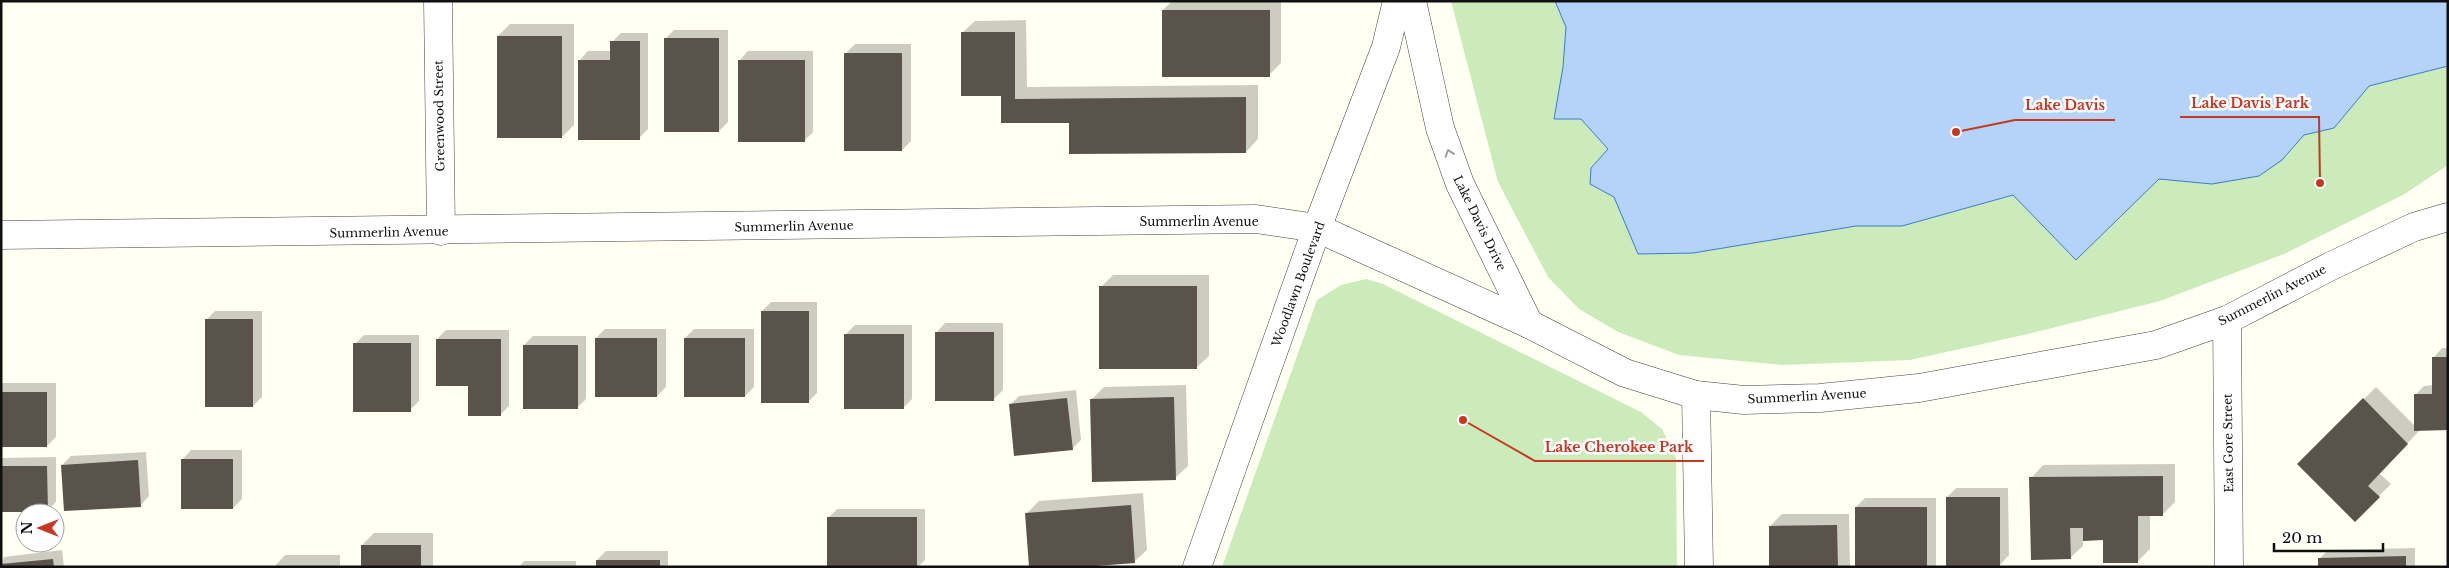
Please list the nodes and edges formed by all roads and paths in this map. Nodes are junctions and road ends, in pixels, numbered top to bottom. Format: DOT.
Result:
graph roads {
  1 [pos="438,1"];
  2 [pos="1396,1"];
  3 [pos="1412,1"];
  4 [pos="2448,217"];
  5 [pos="1317,228"];
  6 [pos="441,231"];
  7 [pos="1,235"];
  8 [pos="2227,320"];
  9 [pos="1530,324"];
  10 [pos="1696,395"];
  11 [pos="1197,567"];
  12 [pos="1699,567"];
  13 [pos="2230,567"];
  1 -- 6 [label="street, Greenwood Street"];
  2 -- 5 [label="street, Woodlawn Boulevard"];
  9 -- 3 [label="street, Lake Davis Drive, one-way"];
  4 -- 8 [label="street, Summerlin Avenue"];
  5 -- 6 [label="street, Summerlin Avenue"];
  5 -- 9 [label="street, Summerlin Avenue"];
  5 -- 11 [label="street, Woodlawn Boulevard"];
  6 -- 7 [label="street, Summerlin Avenue"];
  8 -- 10 [label="street, Summerlin Avenue"];
  8 -- 13 [label="street, East Gore Street"];
  9 -- 10 [label="street, Summerlin Avenue"];
  10 -- 12 [label="street"];
}
